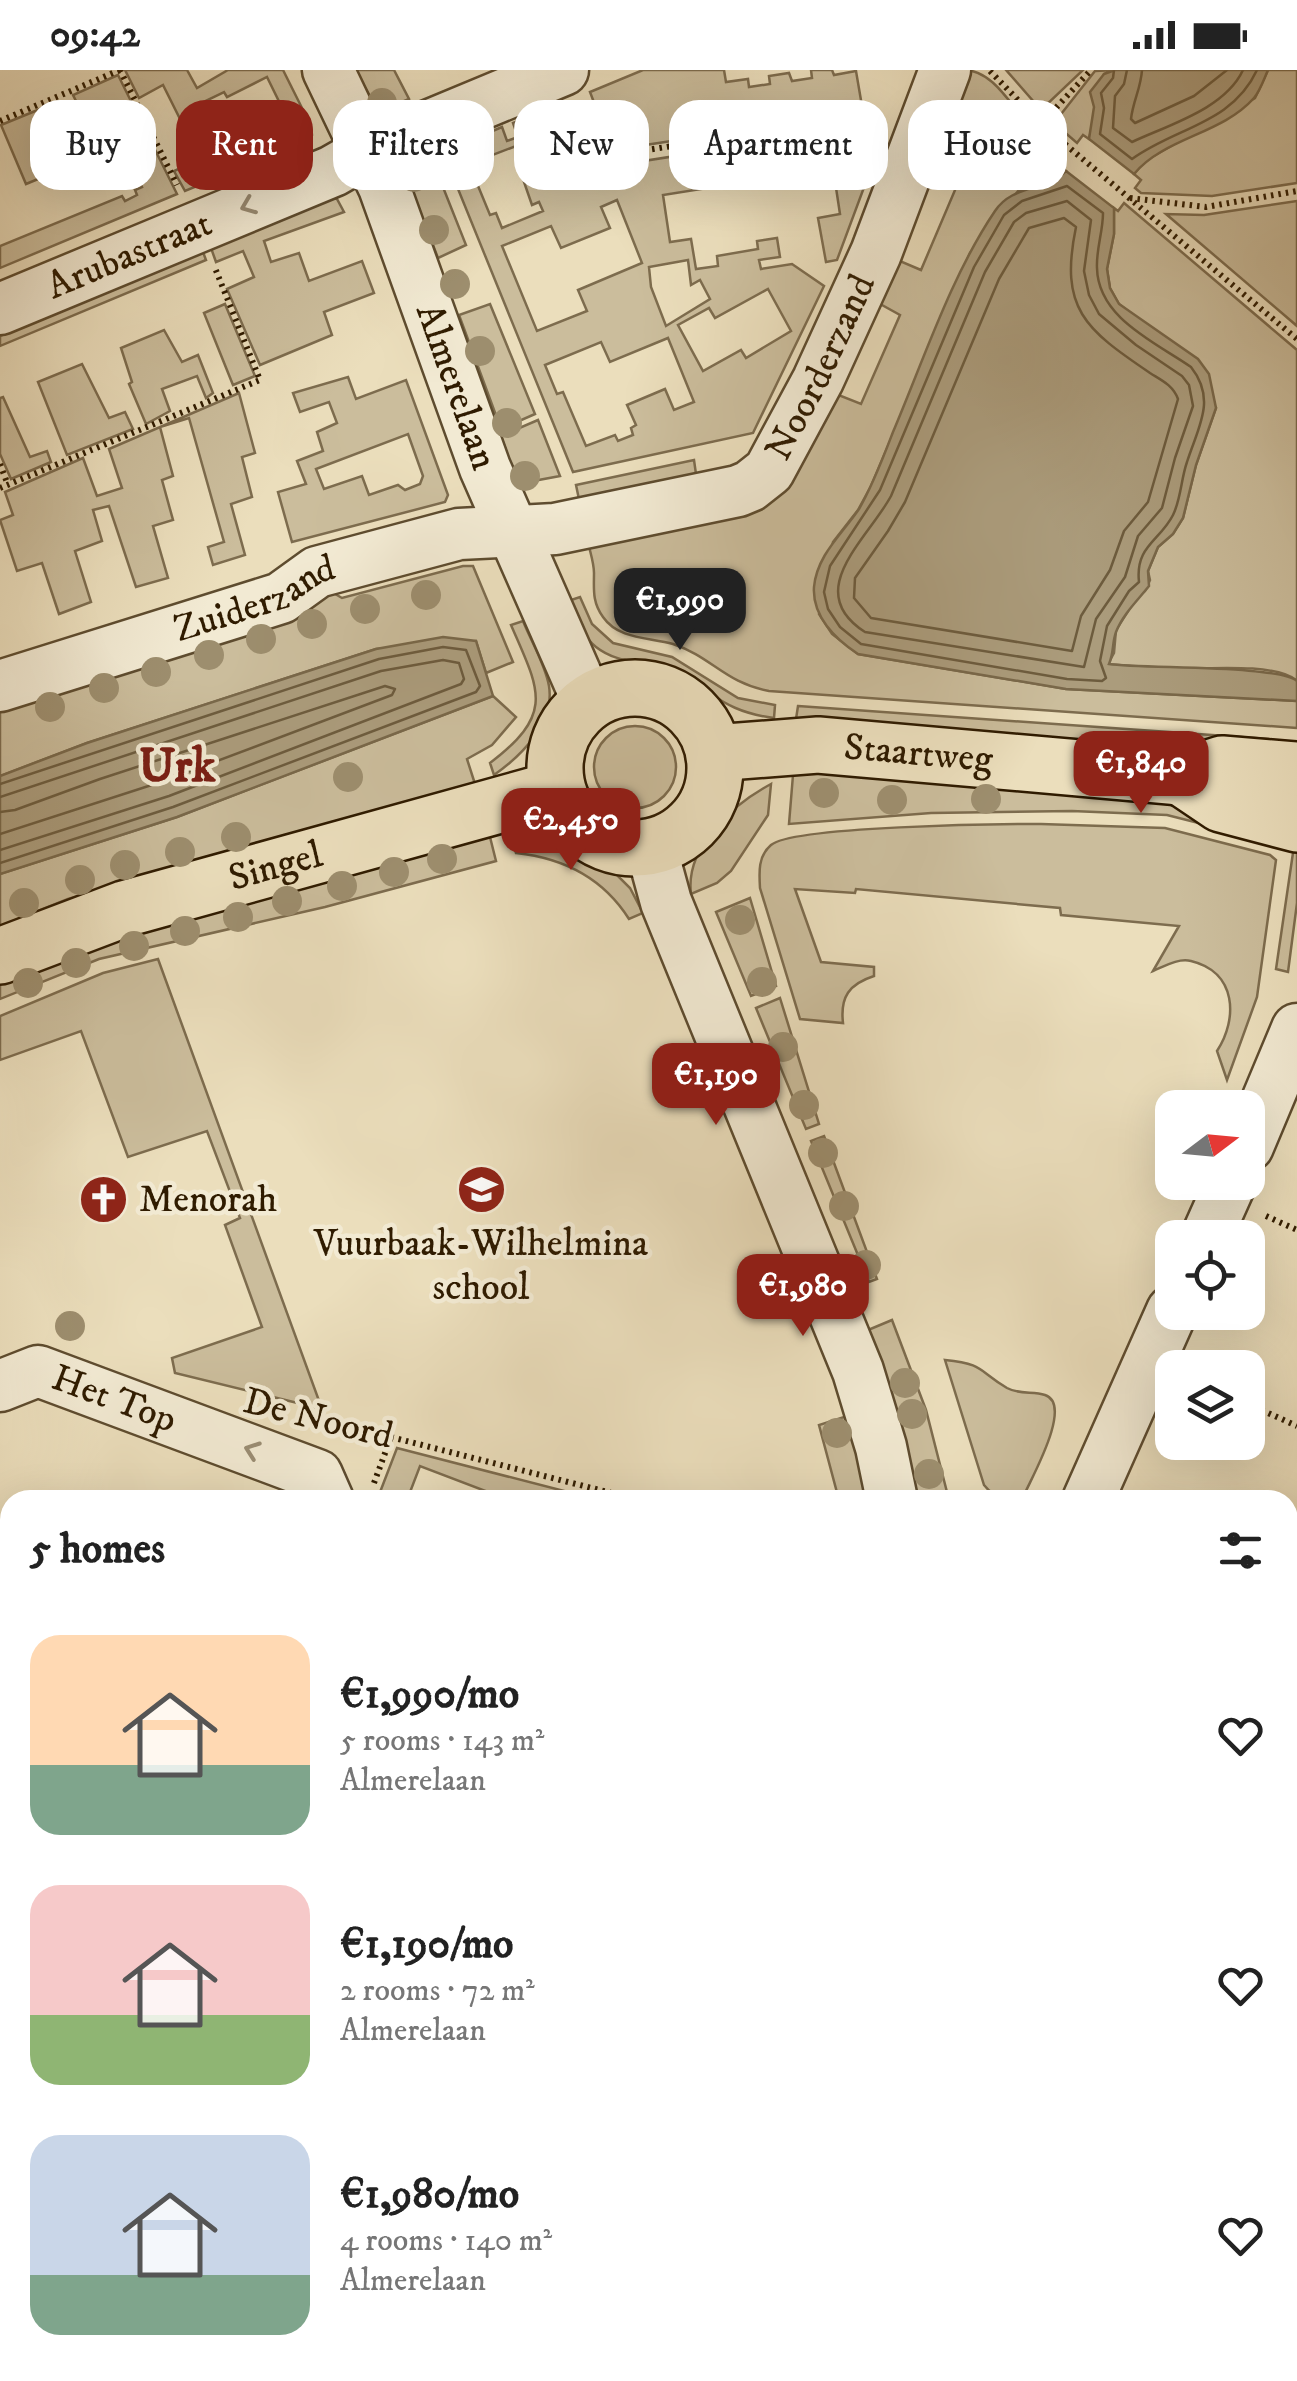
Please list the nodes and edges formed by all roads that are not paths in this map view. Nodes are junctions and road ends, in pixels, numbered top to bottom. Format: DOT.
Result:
graph roads {
  1 [pos="328,70"];
  2 [pos="945,70"];
  3 [pos="561,77"];
  4 [pos="343,100"];
  5 [pos="494,103"];
  6 [pos="333,171"];
  7 [pos="383,190"];
  8 [pos="0,309"];
  9 [pos="513,531"];
  10 [pos="0,686"];
  11 [pos="588,702"];
  12 [pos="714,753"];
  13 [pos="1297,770"];
  14 [pos="1181,777"];
  15 [pos="557,790"];
  16 [pos="1297,824"];
  17 [pos="650,847"];
  18 [pos="0,956"];
  19 [pos="1297,1029"];
  20 [pos="1265,1105"];
  21 [pos="1164,1330"];
  22 [pos="0,1386"];
  23 [pos="345,1490"];
  24 [pos="890,1490"];
  25 [pos="1092,1490"];
  1 -- 4 [label="street, Almerelaan"];
  2 -- 9 [label="street, Noorderzand"];
  3 -- 5 [label="street, Arubastraat"];
  6 -- 8 [label="street, Arubastraat, one-way"];
  7 -- 9 [label="street, Almerelaan"];
  9 -- 10 [label="street, Zuiderzand"];
  9 -- 11 [label="street, Almerelaan"];
  11 -- 12 [label="main road"];
  11 -- 15 [label="main road"];
  12 -- 14 [label="main road, Staartweg"];
  12 -- 17 [label="main road"];
  13 -- 14 [label="main road, Staartweg"];
  14 -- 16 [label="main road, Staartweg"];
  15 -- 17 [label="main road"];
  15 -- 18 [label="main road, Singel"];
  17 -- 24 [label="street"];
  19 -- 20 [label="street"];
  21 -- 25 [label="street"];
  23 -- 22 [label="street, Het Top, one-way"];
}
